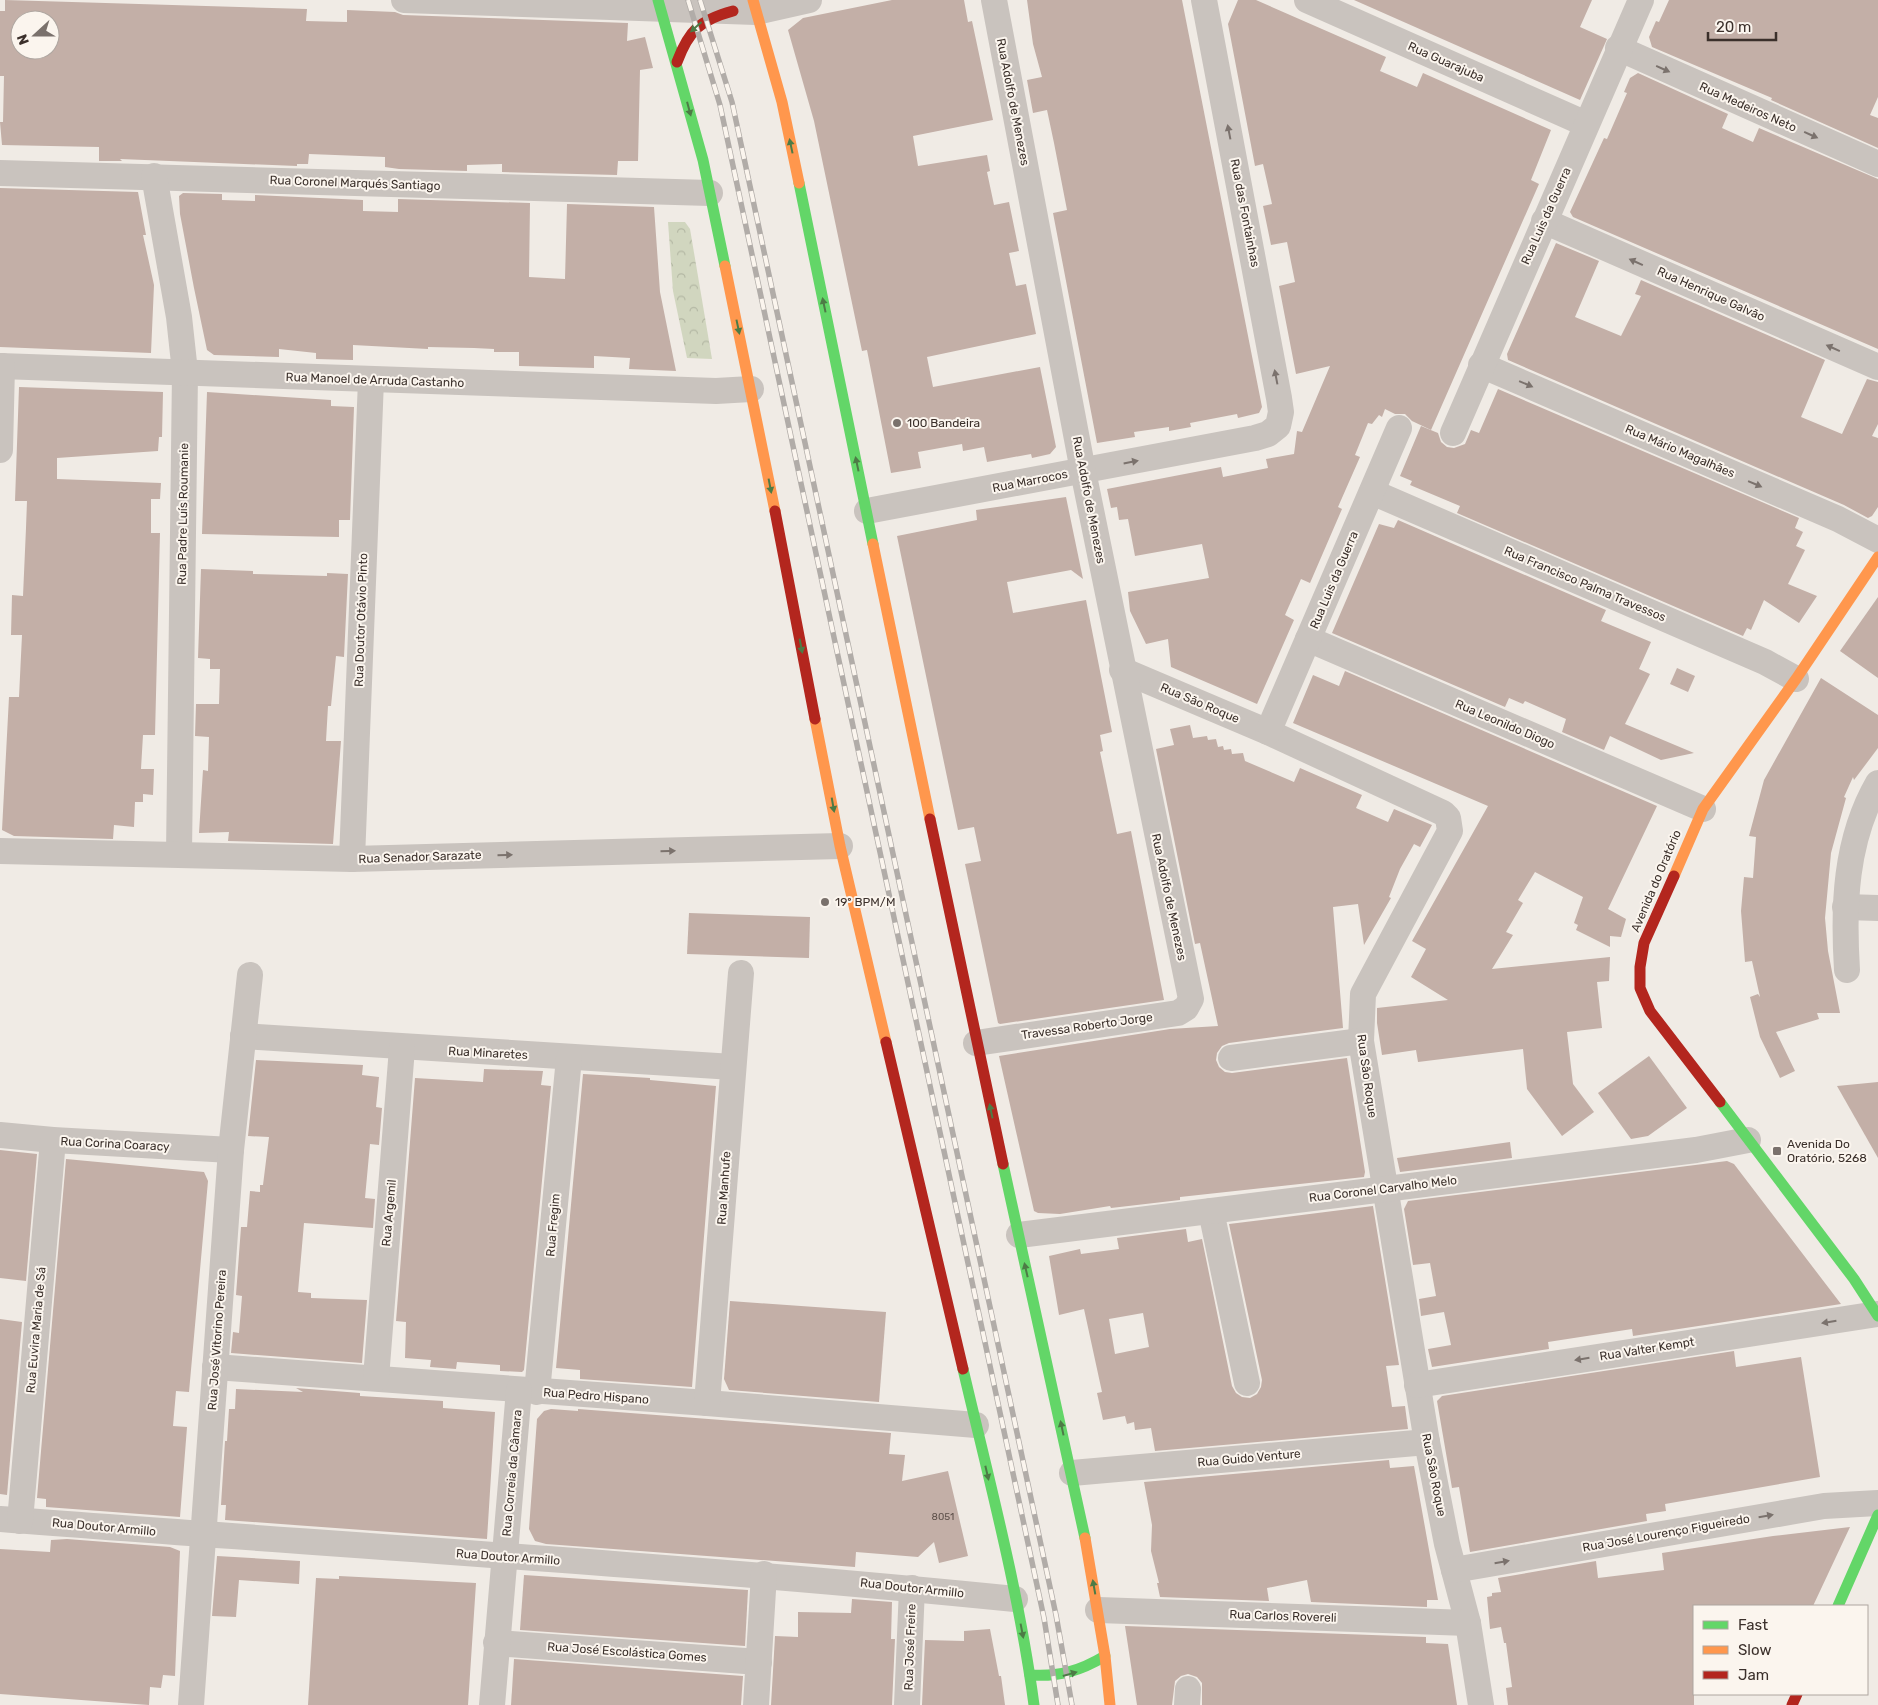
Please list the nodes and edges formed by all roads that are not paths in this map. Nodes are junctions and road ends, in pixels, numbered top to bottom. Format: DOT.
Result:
graph roads {
  1 [pos="404,0"];
  2 [pos="808,0"];
  3 [pos="994,0"];
  4 [pos="1204,0"];
  5 [pos="1307,0"];
  6 [pos="1641,0"];
  7 [pos="659,4"];
  8 [pos="747,8"];
  9 [pos="1618,48"];
  10 [pos="676,62"];
  11 [pos="1586,124"];
  12 [pos="1878,164"];
  13 [pos="0,173"];
  14 [pos="154,176"];
  15 [pos="710,193"];
  16 [pos="1544,221"];
  17 [pos="1481,365"];
  18 [pos="1,366"];
  19 [pos="1878,367"];
  20 [pos="185,372"];
  21 [pos="371,380"];
  22 [pos="751,389"];
  23 [pos="1278,426"];
  24 [pos="1399,428"];
  25 [pos="1453,433"];
  26 [pos="0,450"];
  27 [pos="1083,471"];
  28 [pos="1372,492"];
  29 [pos="867,511"];
  30 [pos="1878,540"];
  31 [pos="1878,557"];
  32 [pos="1308,639"];
  33 [pos="1122,670"];
  34 [pos="1796,679"];
  35 [pos="1268,732"];
  36 [pos="1878,783"];
  37 [pos="1703,809"];
  38 [pos="840,846"];
  39 [pos="0,851"];
  40 [pos="179,854"];
  41 [pos="352,859"];
  42 [pos="1845,907"];
  43 [pos="1878,908"];
  44 [pos="1847,970"];
  45 [pos="741,973"];
  46 [pos="250,975"];
  47 [pos="1191,999"];
  48 [pos="243,1036"];
  49 [pos="1361,1041"];
  50 [pos="976,1043"];
  51 [pos="402,1048"];
  52 [pos="569,1058"];
  53 [pos="1231,1058"];
  54 [pos="734,1066"];
  55 [pos="0,1134"];
  56 [pos="52,1140"];
  57 [pos="1748,1140"];
  58 [pos="231,1150"];
  59 [pos="1384,1189"];
  60 [pos="1211,1211"];
  61 [pos="1019,1235"];
  62 [pos="1878,1315"];
  63 [pos="216,1367"];
  64 [pos="376,1378"];
  65 [pos="1247,1383"];
  66 [pos="1417,1384"];
  67 [pos="528,1391"];
  68 [pos="707,1403"];
  69 [pos="976,1425"];
  70 [pos="1427,1442"];
  71 [pos="1072,1473"];
  72 [pos="1878,1503"];
  73 [pos="1878,1515"];
  74 [pos="10,1520"];
  75 [pos="203,1536"];
  76 [pos="504,1556"];
  77 [pos="1454,1570"];
  78 [pos="764,1574"];
  79 [pos="912,1588"];
  80 [pos="1015,1599"];
  81 [pos="1838,1605"];
  82 [pos="1098,1610"];
  83 [pos="1468,1623"];
  84 [pos="496,1643"];
  85 [pos="1105,1656"];
  86 [pos="759,1662"];
  87 [pos="1030,1675"];
  88 [pos="191,1705"];
  89 [pos="492,1705"];
  90 [pos="756,1705"];
  91 [pos="907,1705"];
  92 [pos="1034,1705"];
  93 [pos="1110,1705"];
  94 [pos="1481,1705"];
  1 -- 7 [label="street"];
  2 -- 8 [label="street"];
  3 -- 27 [label="street, Rua Adolfo de Menezes"];
  23 -- 4 [label="street, Rua das Fontainhas, one-way"];
  5 -- 11 [label="street, Rua Guarajuba"];
  6 -- 9 [label="street, Rua Luis da Guerra"];
  7 -- 8 [label="street"];
  7 -- 10 [label="main road"];
  8 -- 10 [label="main road, one-way"];
  29 -- 8 [label="main road, one-way"];
  9 -- 11 [label="street, Rua Luis da Guerra"];
  9 -- 12 [label="street, Rua Medeiros Neto, one-way"];
  10 -- 15 [label="main road, one-way"];
  11 -- 16 [label="street, Rua Luis da Guerra"];
  13 -- 14 [label="street, Rua Coronel Marqués Santiago"];
  14 -- 15 [label="street, Rua Coronel Marqués Santiago"];
  14 -- 20 [label="street, Rua Padre Luís Roumanie"];
  15 -- 22 [label="main road, one-way"];
  16 -- 17 [label="street, Rua Luis da Guerra"];
  19 -- 16 [label="street, Rua Henrique Galvão, one-way"];
  17 -- 25 [label="street, Rua Luis da Guerra"];
  17 -- 30 [label="street, Rua Mário Magalhães, one-way"];
  18 -- 20 [label="street, Rua Manoel de Arruda Castanho"];
  18 -- 26 [label="street"];
  20 -- 21 [label="street, Rua Manoel de Arruda Castanho"];
  20 -- 40 [label="street, Rua Padre Luís Roumanie"];
  21 -- 22 [label="street, Rua Manoel de Arruda Castanho"];
  21 -- 41 [label="street, Rua Doutor Otávio Pinto"];
  22 -- 38 [label="main road, one-way"];
  27 -- 23 [label="street, Rua Marrocos, one-way"];
  24 -- 28 [label="street, Rua Luis da Guerra"];
  27 -- 29 [label="street, Rua Marrocos"];
  27 -- 33 [label="street, Rua Adolfo de Menezes"];
  28 -- 32 [label="street, Rua Luis da Guerra"];
  28 -- 34 [label="street, Rua Francisco Palma Travessos"];
  29 -- 50 [label="main road"];
  31 -- 34 [label="main road, Avenida do Oratório"];
  32 -- 35 [label="street, Rua Luis da Guerra"];
  32 -- 37 [label="street, Rua Leonildo Diogo"];
  33 -- 35 [label="street, Rua São Roque"];
  33 -- 47 [label="street, Rua Adolfo de Menezes"];
  34 -- 37 [label="main road, Avenida do Oratório"];
  35 -- 49 [label="street, Rua São Roque"];
  36 -- 42 [label="street"];
  37 -- 57 [label="main road, Avenida do Oratório"];
  41 -- 38 [label="street, Rua Senador Sarazate, one-way"];
  38 -- 69 [label="main road"];
  39 -- 40 [label="street, Rua Senador Sarazate"];
  40 -- 41 [label="street, Rua Senador Sarazate"];
  42 -- 43 [label="street"];
  42 -- 44 [label="street"];
  45 -- 54 [label="street, Rua Manhufe"];
  46 -- 48 [label="street, Rua José Vitorino Pereira"];
  47 -- 50 [label="street, Travessa Roberto Jorge"];
  48 -- 51 [label="street, Rua Minaretes"];
  48 -- 58 [label="street, Rua José Vitorino Pereira"];
  49 -- 53 [label="street"];
  49 -- 59 [label="street, Rua São Roque"];
  61 -- 50 [label="main road, one-way"];
  51 -- 52 [label="street, Rua Minaretes"];
  51 -- 64 [label="street, Rua Argemil"];
  52 -- 54 [label="street, Rua Minaretes"];
  52 -- 67 [label="street, Rua Fregim"];
  54 -- 68 [label="street, Rua Manhufe"];
  55 -- 56 [label="street, Rua Corina Coaracy"];
  56 -- 58 [label="street, Rua Corina Coaracy"];
  56 -- 74 [label="street, Rua Euvira Maria de Sá"];
  57 -- 59 [label="street, Rua Coronel Carvalho Melo"];
  57 -- 62 [label="main road, Avenida do Oratório"];
  58 -- 63 [label="street, Rua José Vitorino Pereira"];
  59 -- 60 [label="street, Rua Coronel Carvalho Melo"];
  59 -- 66 [label="street, Rua São Roque"];
  60 -- 61 [label="street, Rua Coronel Carvalho Melo"];
  60 -- 65 [label="street"];
  71 -- 61 [label="main road, one-way"];
  62 -- 66 [label="street, Rua Valter Kempt, one-way"];
  63 -- 64 [label="street, Rua Pedro Hispano"];
  63 -- 75 [label="street, Rua José Vitorino Pereira"];
  64 -- 67 [label="street, Rua Pedro Hispano"];
  66 -- 70 [label="street, Rua São Roque"];
  67 -- 68 [label="street, Rua Pedro Hispano"];
  67 -- 76 [label="street, Rua Correia da Câmara"];
  68 -- 69 [label="street, Rua Pedro Hispano"];
  69 -- 80 [label="main road, one-way"];
  70 -- 71 [label="street, Rua Guido Venture"];
  70 -- 77 [label="street, Rua São Roque"];
  82 -- 71 [label="main road, one-way"];
  77 -- 72 [label="street, Rua José Lourenço Figueiredo, one-way"];
  73 -- 81 [label="main road"];
  74 -- 75 [label="street, Rua Doutor Armillo"];
  75 -- 76 [label="street, Rua Doutor Armillo"];
  75 -- 88 [label="street, Rua José Vitorino Pereira"];
  76 -- 78 [label="street, Rua Doutor Armillo"];
  76 -- 84 [label="street, Rua Correia da Câmara"];
  77 -- 83 [label="street, Rua São Roque"];
  78 -- 79 [label="street, Rua Doutor Armillo"];
  78 -- 86 [label="street"];
  79 -- 80 [label="street, Rua Doutor Armillo"];
  79 -- 91 [label="street, Rua José Freire"];
  80 -- 87 [label="main road, one-way"];
  82 -- 83 [label="street, Rua Carlos Rovereli"];
  82 -- 85 [label="main road"];
  83 -- 94 [label="street, Rua São Roque"];
  84 -- 86 [label="street, Rua José Escolástica Gomes"];
  84 -- 89 [label="street, Rua Correia da Câmara"];
  87 -- 85 [label="main road, one-way"];
  85 -- 93 [label="main road"];
  86 -- 90 [label="street"];
  87 -- 92 [label="main road"];
}
